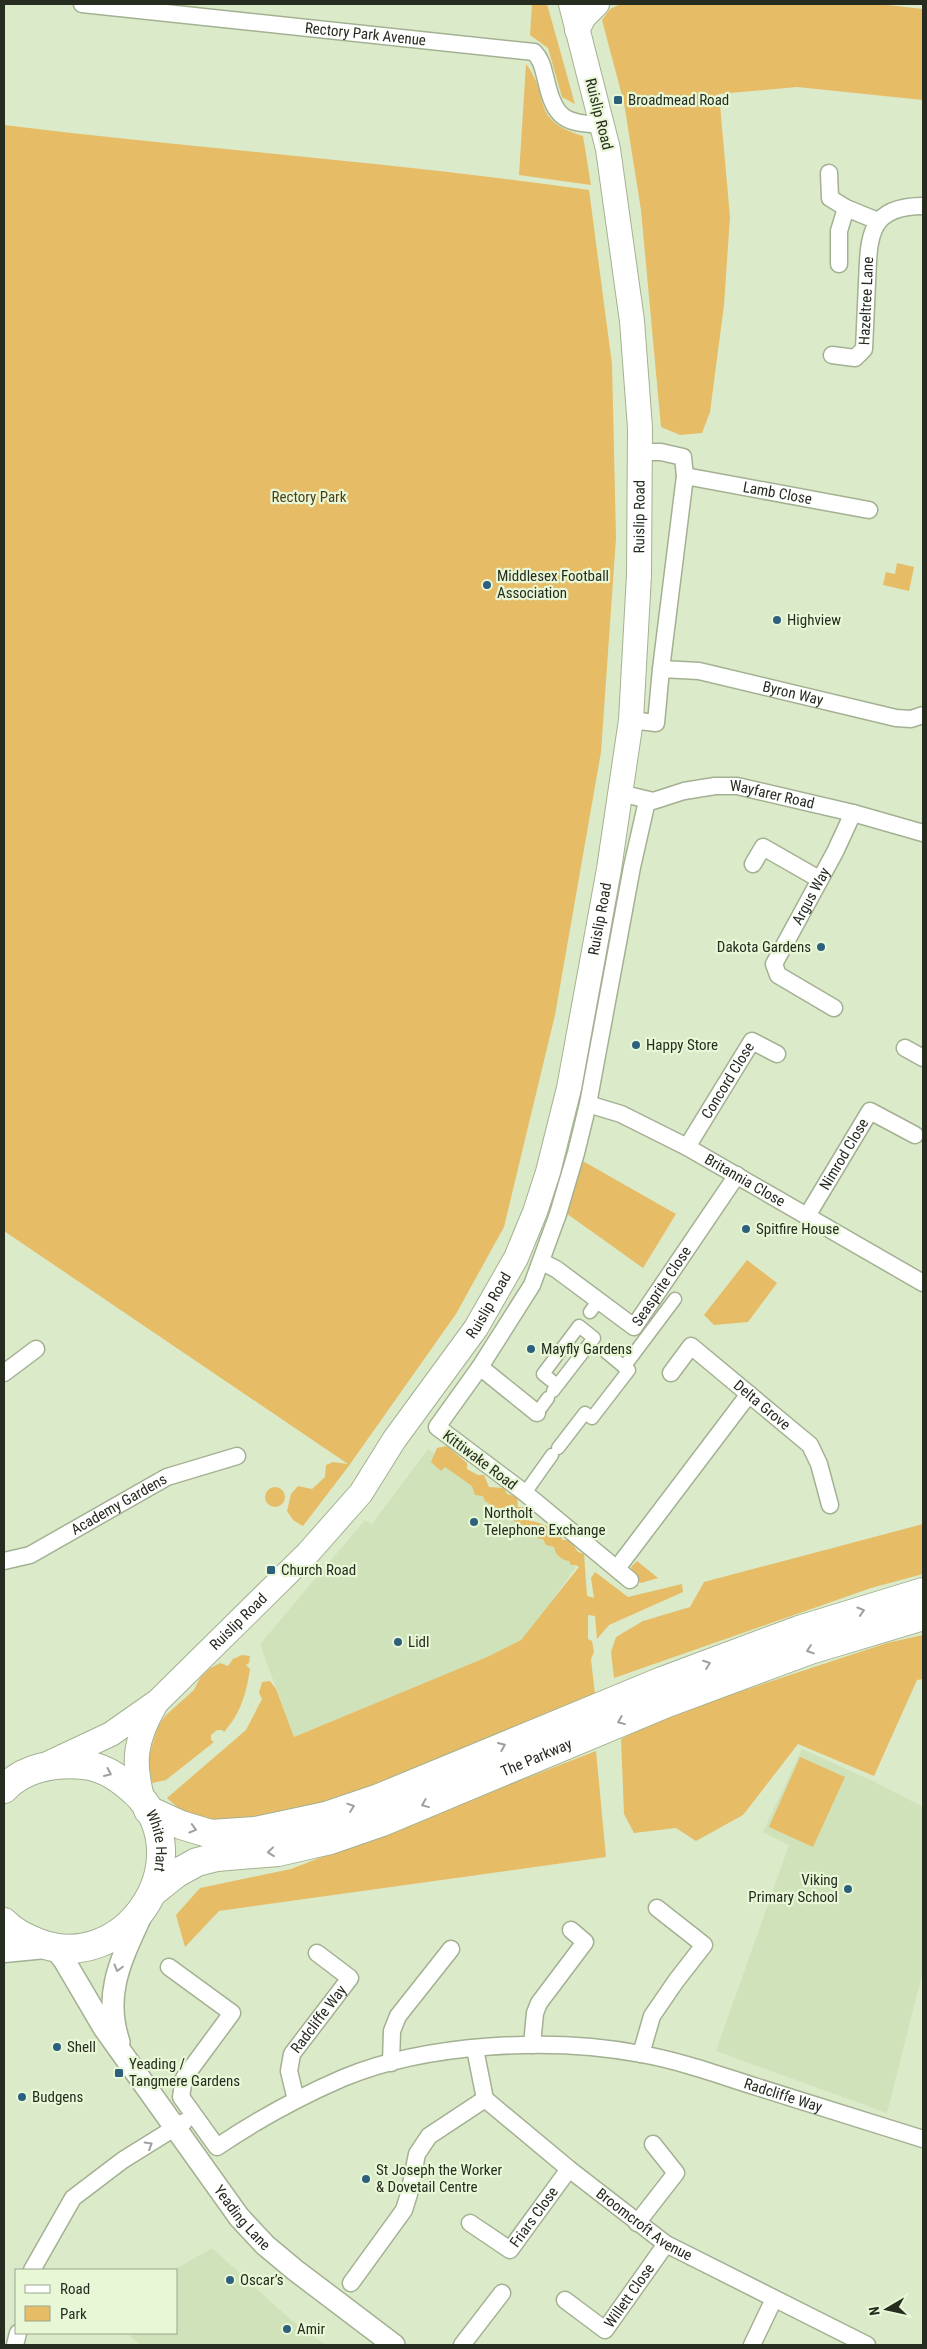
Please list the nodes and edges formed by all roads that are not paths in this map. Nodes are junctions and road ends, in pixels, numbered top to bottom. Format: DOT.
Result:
graph roads {
  1 [pos="82,4"];
  2 [pos="570,4"];
  3 [pos="597,4"];
  4 [pos="577,30"];
  5 [pos="603,125"];
  6 [pos="829,173"];
  7 [pos="923,206"];
  8 [pos="846,208"];
  9 [pos="878,221"];
  10 [pos="839,264"];
  11 [pos="832,355"];
  12 [pos="640,452"];
  13 [pos="685,476"];
  14 [pos="869,510"];
  15 [pos="661,669"];
  16 [pos="923,716"];
  17 [pos="631,720"];
  18 [pos="620,793"];
  19 [pos="647,801"];
  20 [pos="853,813"];
  21 [pos="923,833"];
  22 [pos="753,864"];
  23 [pos="820,879"];
  24 [pos="834,1008"];
  25 [pos="905,1048"];
  26 [pos="777,1054"];
  27 [pos="923,1058"];
  28 [pos="588,1104"];
  29 [pos="915,1135"];
  30 [pos="687,1146"];
  31 [pos="737,1175"];
  32 [pos="807,1216"];
  33 [pos="542,1262"];
  34 [pos="923,1283"];
  35 [pos="675,1299"];
  36 [pos="476,1328"];
  37 [pos="495,1344"];
  38 [pos="36,1349"];
  39 [pos="606,1352"];
  40 [pos="624,1366"];
  41 [pos="480,1367"];
  42 [pos="4,1372"];
  43 [pos="671,1373"];
  44 [pos="553,1391"];
  45 [pos="748,1394"];
  46 [pos="537,1413"];
  47 [pos="237,1456"];
  48 [pos="525,1493"];
  49 [pos="830,1505"];
  50 [pos="4,1562"];
  51 [pos="618,1567"];
  52 [pos="630,1580"];
  53 [pos="923,1592"];
  54 [pos="923,1616"];
  55 [pos="664,1692"];
  56 [pos="158,1701"];
  57 [pos="565,1732"];
  58 [pos="19,1777"];
  59 [pos="145,1806"];
  60 [pos="149,1900"];
  61 [pos="657,1908"];
  62 [pos="4,1922"];
  63 [pos="571,1930"];
  64 [pos="49,1946"];
  65 [pos="4,1949"];
  66 [pos="451,1949"];
  67 [pos="317,1953"];
  68 [pos="169,1967"];
  69 [pos="532,2044"];
  70 [pos="475,2049"];
  71 [pos="641,2054"];
  72 [pos="124,2057"];
  73 [pos="391,2063"];
  74 [pos="485,2098"];
  75 [pos="296,2100"];
  76 [pos="194,2114"];
  77 [pos="174,2130"];
  78 [pos="923,2139"];
  79 [pos="653,2144"];
  80 [pos="569,2169"];
  81 [pos="470,2223"];
  82 [pos="637,2224"];
  83 [pos="666,2244"];
  84 [pos="33,2269"];
  85 [pos="351,2283"];
  86 [pos="502,2293"];
  87 [pos="774,2299"];
  88 [pos="565,2300"];
  89 [pos="394,2345"];
  90 [pos="462,2345"];
  91 [pos="752,2345"];
  92 [pos="867,2345"];
  1 -- 5 [label="street, Rectory Park Avenue"];
  2 -- 4 [label="main road, Ruislip Road"];
  3 -- 4 [label="main road"];
  4 -- 5 [label="main road, Ruislip Road"];
  5 -- 12 [label="main road, Ruislip Road"];
  6 -- 8 [label="street"];
  7 -- 9 [label="street"];
  8 -- 9 [label="street"];
  8 -- 10 [label="street, Hazeltree Lane"];
  9 -- 11 [label="street, Hazeltree Lane"];
  12 -- 13 [label="street"];
  12 -- 17 [label="main road, Ruislip Road"];
  13 -- 14 [label="street, Lamb Close"];
  13 -- 15 [label="street"];
  15 -- 16 [label="street, Byron Way"];
  15 -- 17 [label="street"];
  17 -- 18 [label="main road, Ruislip Road"];
  18 -- 19 [label="street, Wayfarer Road"];
  18 -- 36 [label="main road, Ruislip Road"];
  19 -- 20 [label="street, Wayfarer Road"];
  19 -- 28 [label="street"];
  20 -- 21 [label="street, Wayfarer Road"];
  20 -- 23 [label="street, Argus Way"];
  22 -- 23 [label="street"];
  23 -- 24 [label="street, Argus Way"];
  25 -- 27 [label="street"];
  26 -- 30 [label="street, Concord Close"];
  28 -- 30 [label="street, Britannia Close"];
  28 -- 33 [label="street"];
  29 -- 32 [label="street, Nimrod Close"];
  30 -- 31 [label="street, Britannia Close"];
  31 -- 32 [label="street, Britannia Close"];
  31 -- 33 [label="street, Seasprite Close"];
  32 -- 34 [label="street, Britannia Close"];
  33 -- 37 [label="street"];
  35 -- 40 [label="street"];
  36 -- 37 [label="street"];
  36 -- 56 [label="main road, Ruislip Road"];
  37 -- 41 [label="street"];
  38 -- 42 [label="street"];
  39 -- 40 [label="street"];
  40 -- 48 [label="street"];
  41 -- 46 [label="street"];
  41 -- 48 [label="street, Kittiwake Road"];
  43 -- 45 [label="street, Delta Grove"];
  44 -- 44 [label="street"];
  44 -- 46 [label="street"];
  45 -- 49 [label="street, Delta Grove"];
  45 -- 51 [label="street"];
  47 -- 50 [label="street, Academy Gardens"];
  48 -- 51 [label="street, Kittiwake Road"];
  51 -- 52 [label="street, Kittiwake Road"];
  55 -- 53 [label="highway, The Parkway, one-way"];
  54 -- 55 [label="highway, The Parkway, one-way"];
  55 -- 57 [label="highway, The Parkway"];
  56 -- 58 [label="main road, Ruislip Road"];
  56 -- 59 [label="main road, Ruislip Road"];
  59 -- 57 [label="highway, The Parkway, one-way"];
  57 -- 60 [label="highway, The Parkway, one-way"];
  58 -- 59 [label="highway, White Hart, one-way"];
  59 -- 60 [label="highway, White Hart"];
  60 -- 64 [label="highway, White Hart"];
  60 -- 72 [label="street, Yeading Lane, one-way"];
  61 -- 71 [label="street"];
  62 -- 64 [label="highway, White Hart"];
  63 -- 69 [label="street"];
  64 -- 65 [label="main road"];
  64 -- 72 [label="street, Yeading Lane"];
  66 -- 73 [label="street"];
  67 -- 75 [label="street, Radcliffe Way"];
  68 -- 76 [label="street, Radcliffe Way"];
  69 -- 70 [label="street, Radcliffe Way"];
  69 -- 71 [label="street, Radcliffe Way"];
  70 -- 73 [label="street, Radcliffe Way"];
  70 -- 74 [label="street"];
  71 -- 78 [label="street, Radcliffe Way"];
  72 -- 77 [label="street, Yeading Lane"];
  73 -- 75 [label="street, Radcliffe Way"];
  74 -- 80 [label="street, Broomcroft Avenue"];
  74 -- 85 [label="street"];
  75 -- 76 [label="street, Radcliffe Way"];
  76 -- 77 [label="street"];
  84 -- 77 [label="street, one-way"];
  77 -- 89 [label="street, Yeading Lane"];
  79 -- 82 [label="street"];
  80 -- 81 [label="street, Friars Close"];
  80 -- 82 [label="street, Broomcroft Avenue"];
  82 -- 83 [label="street, Broomcroft Avenue"];
  83 -- 87 [label="street, Broomcroft Avenue"];
  83 -- 88 [label="street, Willett Close"];
  86 -- 90 [label="street"];
  87 -- 91 [label="street"];
  87 -- 92 [label="street, Broomcroft Avenue"];
}
